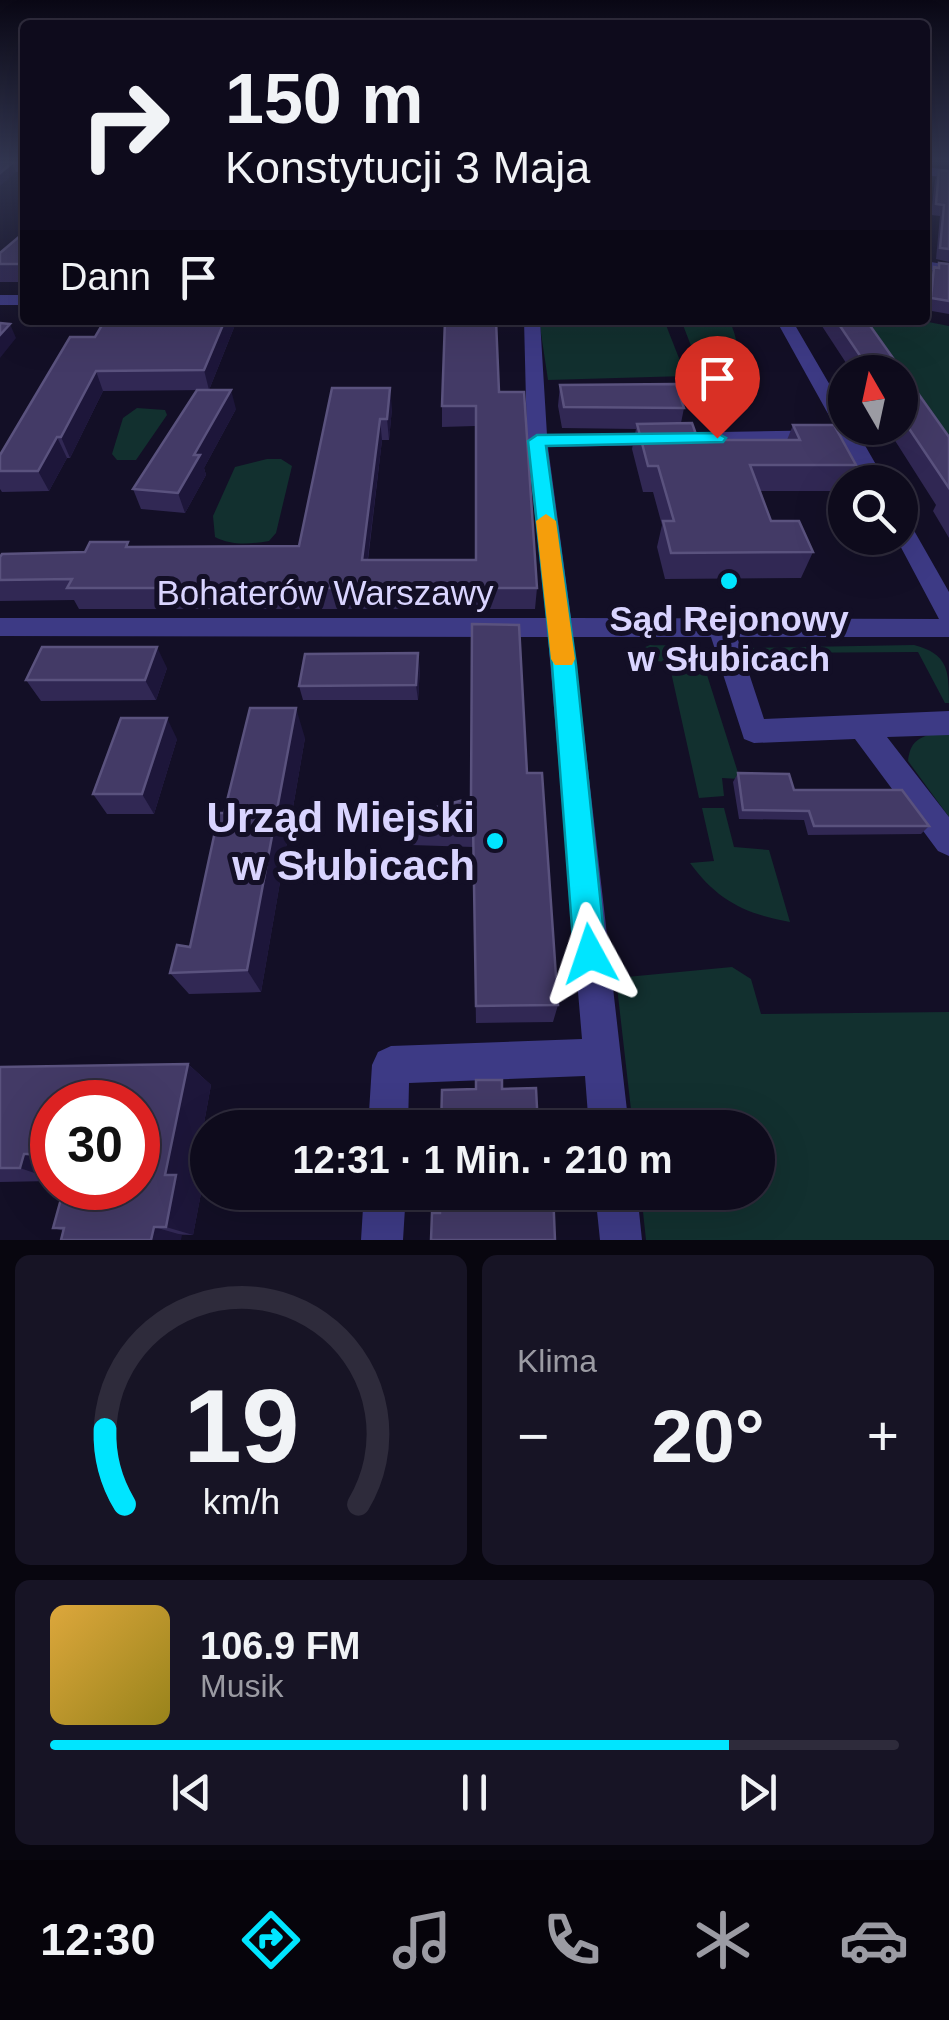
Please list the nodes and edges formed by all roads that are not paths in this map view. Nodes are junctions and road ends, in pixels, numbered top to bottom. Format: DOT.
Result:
graph roads {
  1 [pos="532,325"];
  2 [pos="787,325"];
  3 [pos="828,397"];
  4 [pos="828,436"];
  5 [pos="537,441"];
  6 [pos="917,555"];
  7 [pos="949,614"];
  8 [pos="0,627"];
  9 [pos="721,627"];
  10 [pos="560,628"];
  11 [pos="949,628"];
  12 [pos="949,724"];
  13 [pos="862,727"];
  14 [pos="949,841"];
  15 [pos="601,1057"];
  16 [pos="389,1110"];
  17 [pos="607,1110"];
  18 [pos="384,1210"];
  19 [pos="618,1210"];
  20 [pos="382,1240"];
  21 [pos="621,1240"];
  1 -- 5 [label="street"];
  2 -- 3 [label="street"];
  4 -- 5 [label="street"];
  5 -- 10 [label="street"];
  6 -- 7 [label="street"];
  8 -- 10 [label="street, Bohaterów Warszawy"];
  9 -- 10 [label="street, Bohaterów Warszawy"];
  9 -- 11 [label="street, Bohaterów Warszawy"];
  9 -- 13 [label="street"];
  10 -- 15 [label="street"];
  12 -- 13 [label="street"];
  13 -- 14 [label="street"];
  15 -- 16 [label="street"];
  15 -- 17 [label="street"];
  18 -- 20 [label="street"];
  19 -- 21 [label="street"];
}
